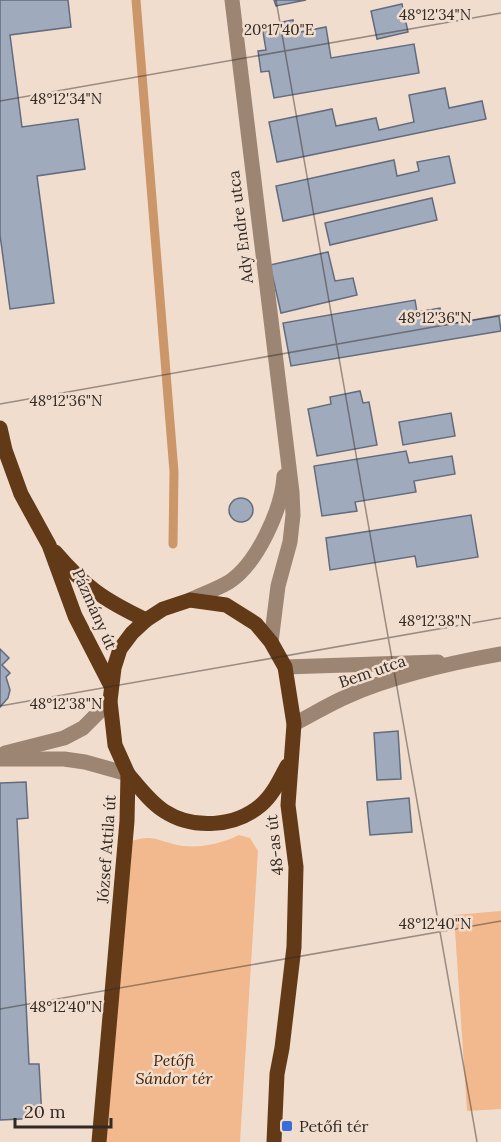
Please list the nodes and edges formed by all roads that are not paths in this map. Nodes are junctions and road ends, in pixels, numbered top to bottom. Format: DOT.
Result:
graph roads {
  1 [pos="232,0"];
  2 [pos="0,428"];
  3 [pos="285,449"];
  4 [pos="3,452"];
  5 [pos="49,545"];
  6 [pos="190,600"];
  7 [pos="146,620"];
  8 [pos="271,642"];
  9 [pos="501,654"];
  10 [pos="465,660"];
  11 [pos="285,667"];
  12 [pos="110,694"];
  13 [pos="294,724"];
  14 [pos="0,754"];
  15 [pos="0,759"];
  16 [pos="290,761"];
  17 [pos="128,774"];
  18 [pos="99,1142"];
  19 [pos="274,1142"];
  1 -- 3 [label="street, Ady Endre utca"];
  2 -- 4 [label="main road, Pázmány út"];
  3 -- 6 [label="street, Ady Endre utca"];
  3 -- 8 [label="street, Ady Endre utca"];
  4 -- 5 [label="main road, Pázmány út"];
  5 -- 7 [label="main road, Pázmány út"];
  5 -- 12 [label="main road, Pázmány út"];
  6 -- 7 [label="main road, József Attila út"];
  6 -- 8 [label="main road, 48-as út"];
  7 -- 12 [label="main road, József Attila út"];
  8 -- 11 [label="main road, 48-as út"];
  9 -- 10 [label="street, Bem utca"];
  10 -- 11 [label="street, Bem utca"];
  10 -- 13 [label="street, Bem utca"];
  11 -- 13 [label="main road, 48-as út"];
  12 -- 14 [label="street"];
  12 -- 17 [label="main road, József Attila út"];
  13 -- 16 [label="main road, 48-as út"];
  15 -- 17 [label="street"];
  16 -- 17 [label="main road"];
  16 -- 19 [label="main road, 48-as út"];
  17 -- 18 [label="main road, József Attila út"];
}
